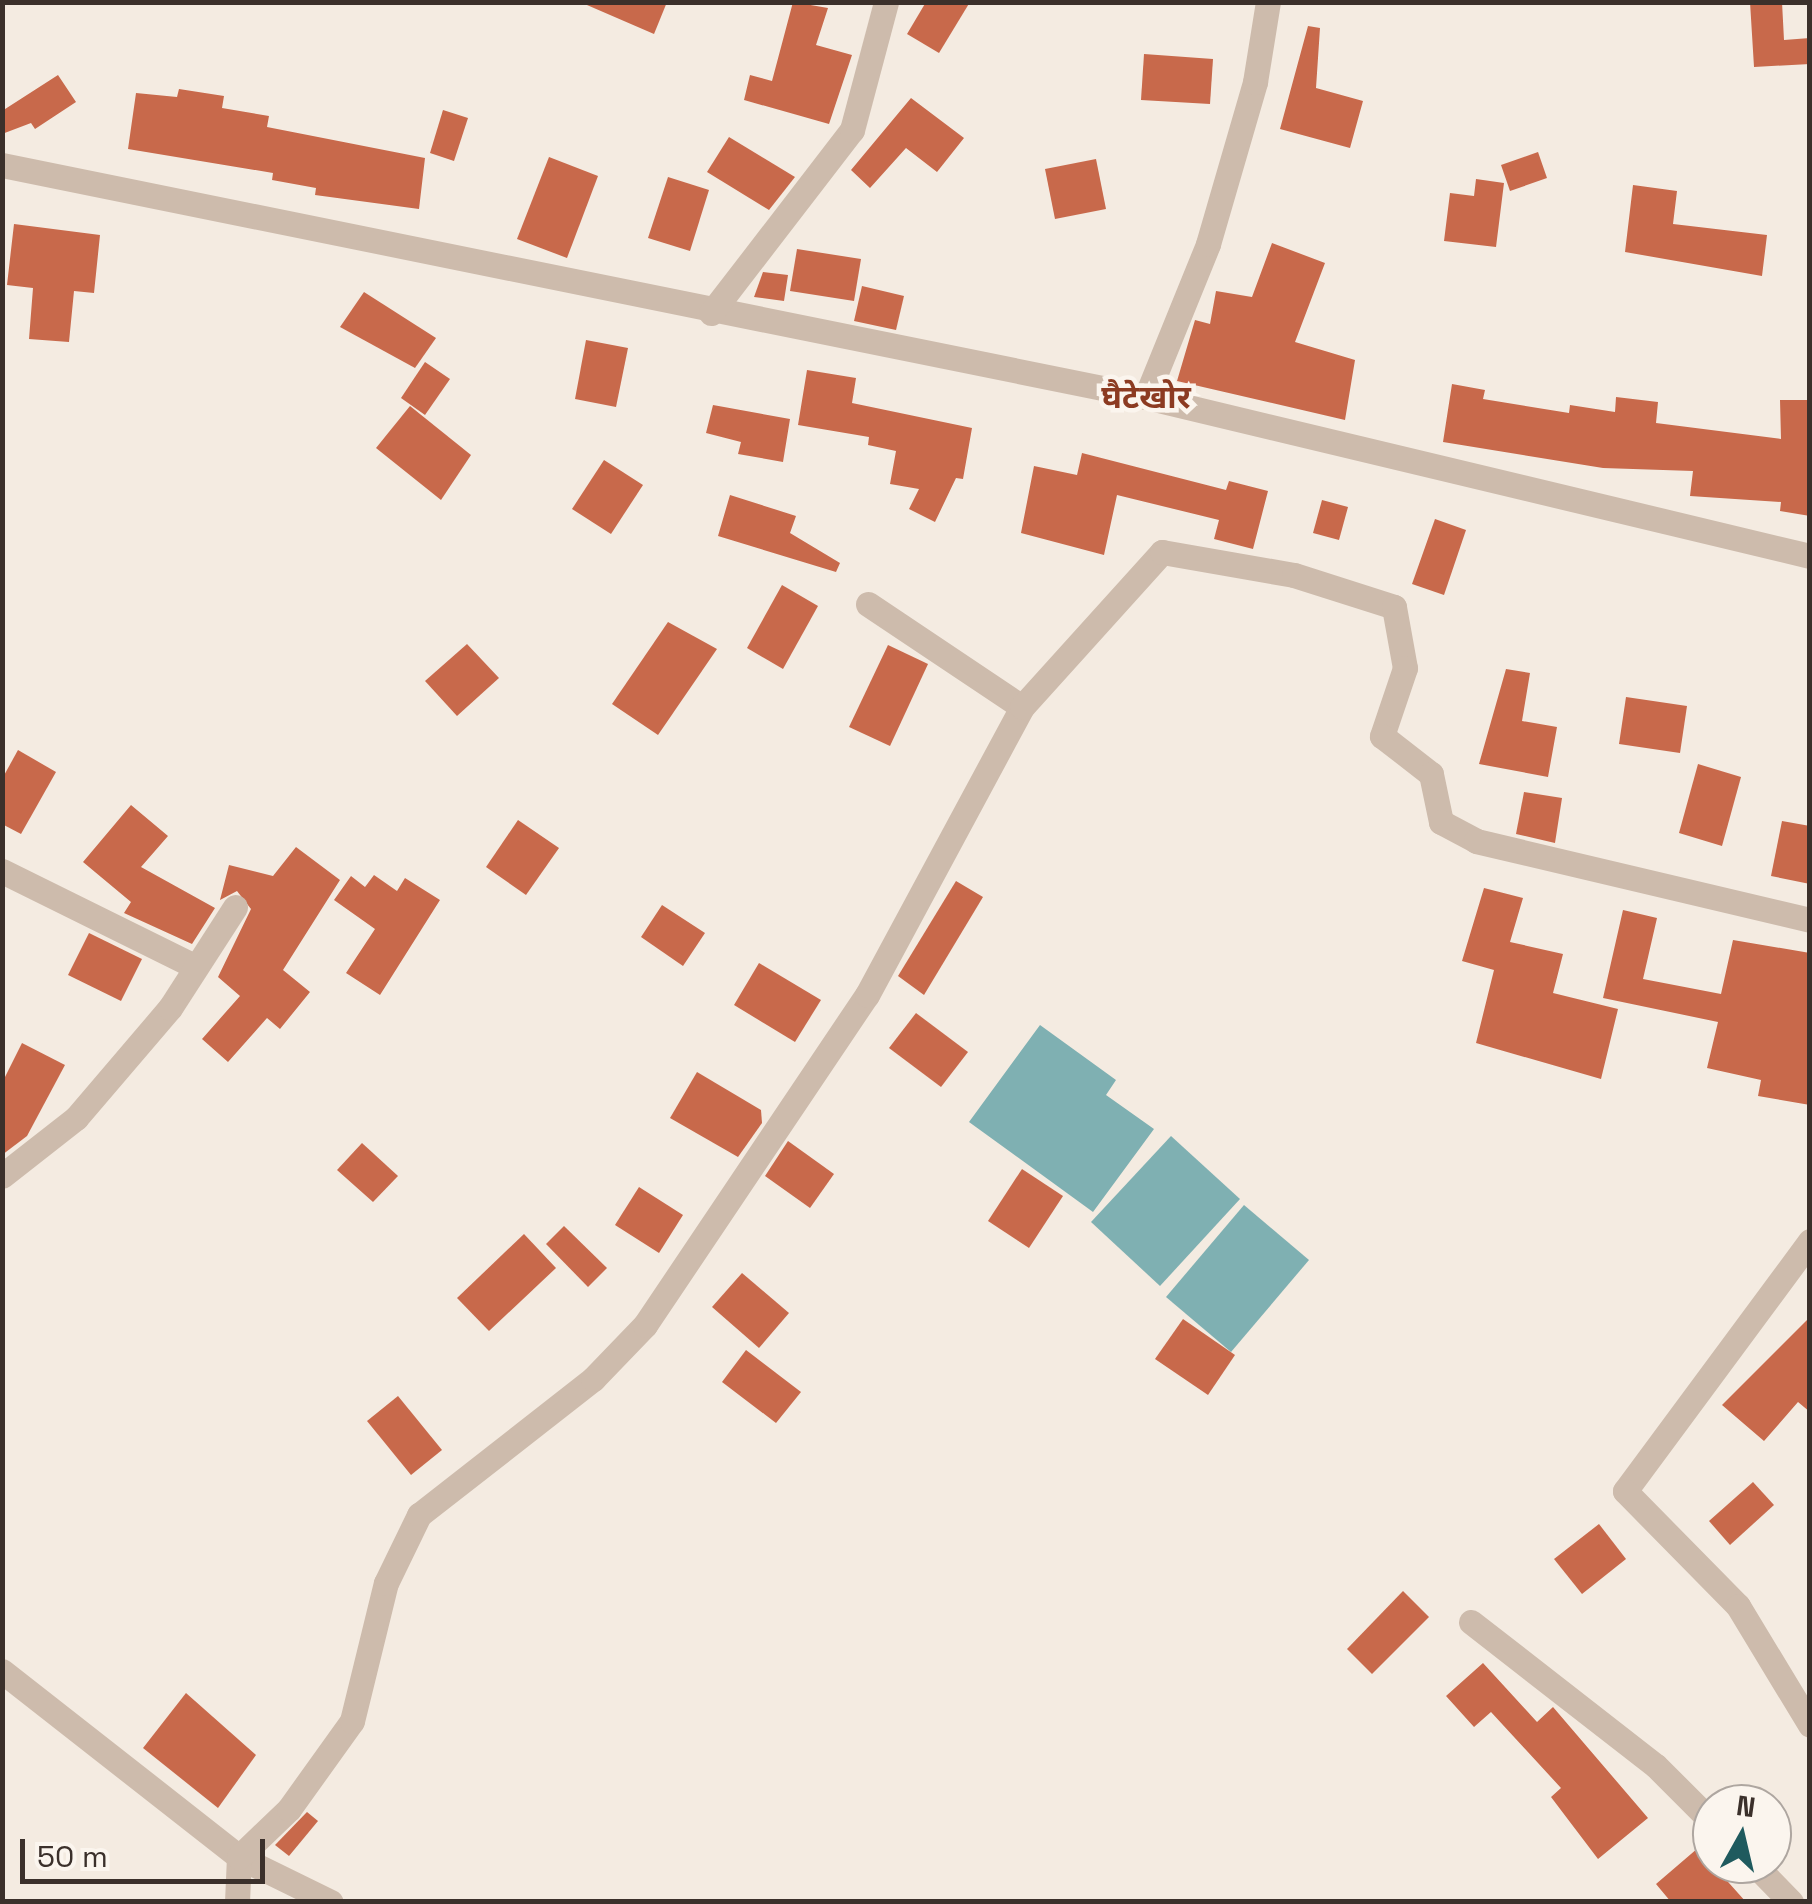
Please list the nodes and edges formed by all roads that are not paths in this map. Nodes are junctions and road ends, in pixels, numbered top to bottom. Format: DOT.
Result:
graph roads {
  1 [pos="886,2"];
  2 [pos="1268,2"];
  3 [pos="2,166"];
  4 [pos="711,313"];
  5 [pos="1146,398"];
  6 [pos="1810,556"];
  7 [pos="868,604"];
  8 [pos="1022,707"];
  9 [pos="2,871"];
  10 [pos="235,907"];
  11 [pos="1810,920"];
  12 [pos="196,967"];
  13 [pos="2,1176"];
  14 [pos="1810,1241"];
  15 [pos="1470,1622"];
  16 [pos="2,1670"];
  17 [pos="1810,1725"];
  18 [pos="1692,1802"];
  19 [pos="239,1856"];
  20 [pos="1773,1884"];
  21 [pos="237,1902"];
  22 [pos="331,1902"];
  23 [pos="1791,1902"];
  1 -- 4 [label="street"];
  2 -- 5 [label="street"];
  3 -- 4 [label="street"];
  4 -- 5 [label="street"];
  5 -- 6 [label="street"];
  7 -- 8 [label="street"];
  8 -- 11 [label="street"];
  8 -- 19 [label="street"];
  9 -- 12 [label="street"];
  10 -- 12 [label="street"];
  12 -- 13 [label="street"];
  14 -- 17 [label="street"];
  15 -- 18 [label="street"];
  16 -- 19 [label="street"];
  19 -- 21 [label="street"];
  19 -- 22 [label="street"];
  20 -- 23 [label="street"];
}
